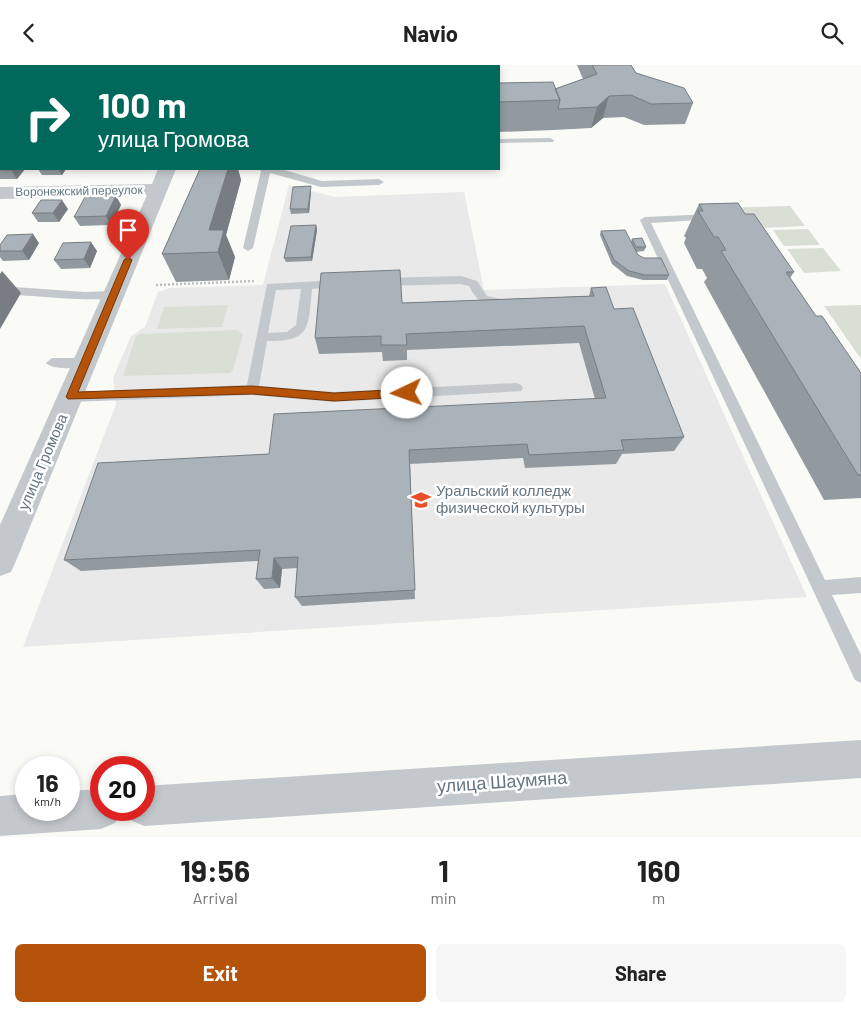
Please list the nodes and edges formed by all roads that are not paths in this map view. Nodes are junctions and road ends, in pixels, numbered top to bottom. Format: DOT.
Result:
graph roads {
  1 [pos="550,140"];
  2 [pos="500,141"];
  3 [pos="264,170"];
  4 [pos="272,170"];
  5 [pos="162,179"];
  6 [pos="379,181"];
  7 [pos="0,193"];
  8 [pos="722,221"];
  9 [pos="248,248"];
  10 [pos="376,283"];
  11 [pos="347,284"];
  12 [pos="307,285"];
  13 [pos="0,290"];
  14 [pos="113,295"];
  15 [pos="512,303"];
  16 [pos="262,337"];
  17 [pos="52,363"];
  18 [pos="84,363"];
  19 [pos="517,388"];
  20 [pos="252,390"];
  21 [pos="71,397"];
  22 [pos="0,561"];
  23 [pos="861,585"];
  24 [pos="820,588"];
  25 [pos="861,674"];
  26 [pos="861,759"];
  27 [pos="155,805"];
  28 [pos="90,810"];
  29 [pos="0,815"];
  1 -- 2 [label="lane"];
  3 -- 9 [label="lane"];
  4 -- 6 [label="lane"];
  5 -- 7 [label="street, Воронежский переулок"];
  5 -- 14 [label="street, улица Громова"];
  8 -- 24 [label="lane"];
  10 -- 15 [label="lane"];
  11 -- 12 [label="lane"];
  12 -- 16 [label="lane"];
  12 -- 16 [label="lane"];
  13 -- 14 [label="lane"];
  14 -- 18 [label="street, улица Громова"];
  16 -- 20 [label="lane"];
  17 -- 18 [label="lane"];
  18 -- 21 [label="street, улица Громова"];
  19 -- 20 [label="lane"];
  20 -- 21 [label="lane"];
  21 -- 22 [label="street, улица Громова"];
  23 -- 24 [label="lane"];
  24 -- 25 [label="lane"];
  26 -- 27 [label="street, улица Шаумяна"];
  28 -- 29 [label="street"];
}
